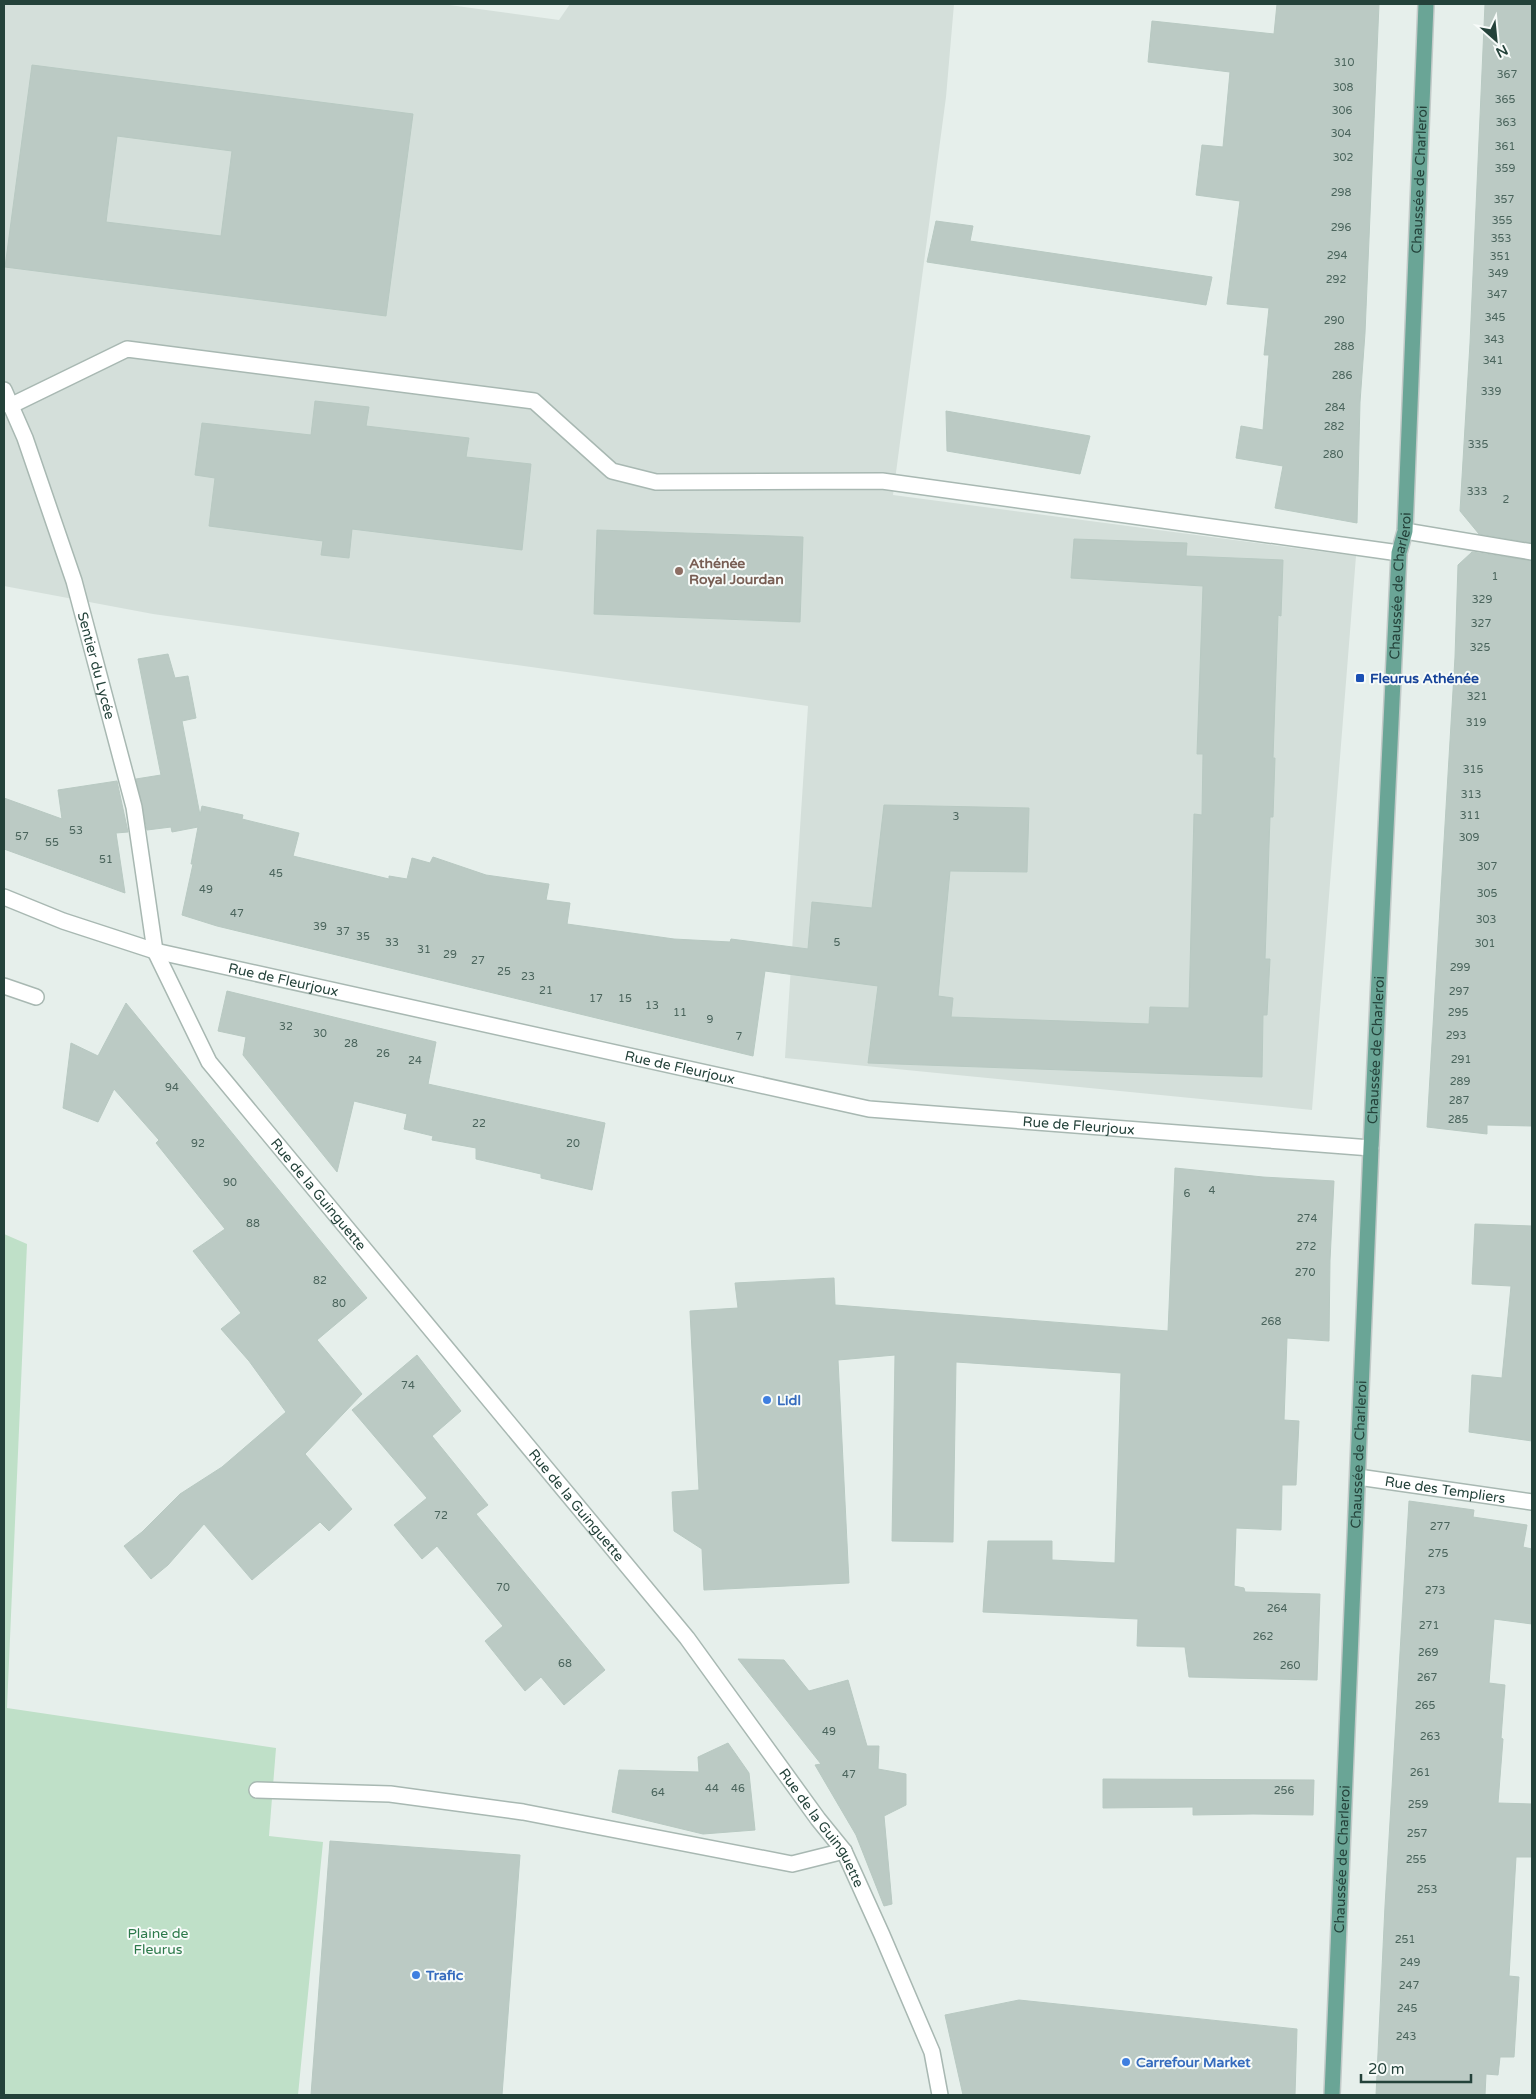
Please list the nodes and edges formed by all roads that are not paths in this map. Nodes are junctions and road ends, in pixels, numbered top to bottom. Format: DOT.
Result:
graph roads {
  1 [pos="1426,4"];
  2 [pos="4,390"];
  3 [pos="10,406"];
  4 [pos="1404,531"];
  5 [pos="1532,552"];
  6 [pos="1399,554"];
  7 [pos="4,897"];
  8 [pos="155,951"];
  9 [pos="4,986"];
  10 [pos="36,997"];
  11 [pos="1371,1148"];
  12 [pos="1358,1477"];
  13 [pos="1532,1502"];
  14 [pos="257,1790"];
  15 [pos="844,1851"];
  16 [pos="940,2095"];
  17 [pos="1332,2095"];
  1 -- 4 [label="main road, Chaussée de Charleroi"];
  2 -- 3 [label="street, Sentier du Lycée"];
  3 -- 6 [label="street"];
  3 -- 8 [label="street, Sentier du Lycée"];
  4 -- 5 [label="street"];
  4 -- 6 [label="main road, Chaussée de Charleroi"];
  6 -- 11 [label="main road, Chaussée de Charleroi"];
  7 -- 8 [label="street, Rue de Fleurjoux"];
  8 -- 11 [label="street, Rue de Fleurjoux"];
  8 -- 15 [label="street, Rue de la Guinguette"];
  9 -- 10 [label="street"];
  11 -- 12 [label="main road, Chaussée de Charleroi"];
  12 -- 13 [label="street, Rue des Templiers"];
  12 -- 17 [label="main road, Chaussée de Charleroi"];
  14 -- 15 [label="street"];
  15 -- 16 [label="street, Rue de la Guinguette"];
}
